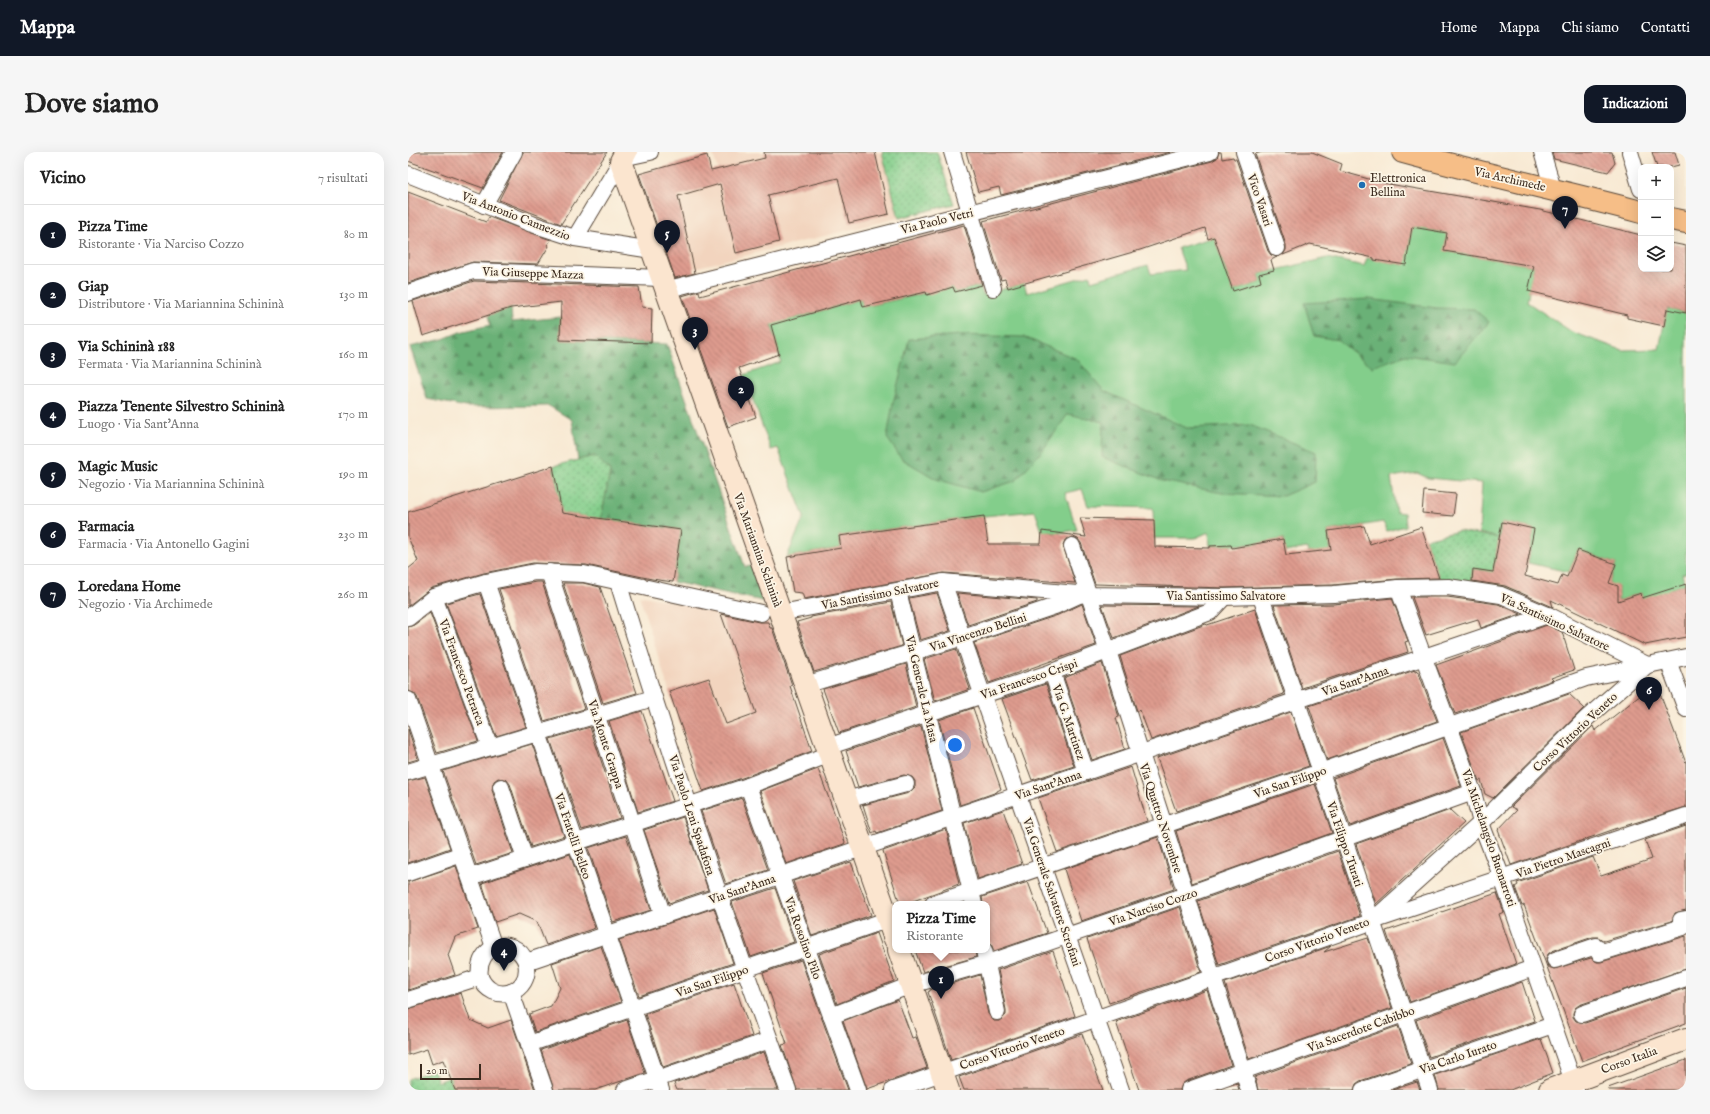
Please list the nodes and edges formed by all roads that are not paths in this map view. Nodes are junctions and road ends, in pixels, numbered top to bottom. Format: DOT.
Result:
graph roads {
  1 [pos="514,152"];
  2 [pos="650,152"];
  3 [pos="952,152"];
  4 [pos="1210,152"];
  5 [pos="1244,152"];
  6 [pos="1403,152"];
  7 [pos="1542,152"];
  8 [pos="1630,152"];
  9 [pos="623,157"];
  10 [pos="408,174"];
  11 [pos="1638,179"];
  12 [pos="1553,189"];
  13 [pos="484,205"];
  14 [pos="1638,211"];
  15 [pos="970,212"];
  16 [pos="1674,220"];
  17 [pos="1686,222"];
  18 [pos="575,238"];
  19 [pos="1277,248"];
  20 [pos="652,250"];
  21 [pos="663,284"];
  22 [pos="993,288"];
  23 [pos="408,293"];
  24 [pos="1072,546"];
  25 [pos="549,572"];
  26 [pos="486,582"];
  27 [pos="618,582"];
  28 [pos="943,582"];
  29 [pos="1398,588"];
  30 [pos="898,591"];
  31 [pos="1084,595"];
  32 [pos="1261,596"];
  33 [pos="434,597"];
  34 [pos="1224,597"];
  35 [pos="791,611"];
  36 [pos="761,612"];
  37 [pos="1548,615"];
  38 [pos="408,618"];
  39 [pos="963,637"];
  40 [pos="1108,651"];
  41 [pos="914,653"];
  42 [pos="1686,657"];
  43 [pos="1423,658"];
  44 [pos="1668,661"];
  45 [pos="1647,665"];
  46 [pos="1052,672"];
  47 [pos="805,684"];
  48 [pos="983,695"];
  49 [pos="653,698"];
  50 [pos="408,700"];
  51 [pos="1296,701"];
  52 [pos="1686,709"];
  53 [pos="927,714"];
  54 [pos="596,715"];
  55 [pos="1450,726"];
  56 [pos="538,733"];
  57 [pos="490,747"];
  58 [pos="828,750"];
  59 [pos="1140,754"];
  60 [pos="431,765"];
  61 [pos="408,772"];
  62 [pos="1086,772"];
  63 [pos="1320,772"];
  64 [pos="906,784"];
  65 [pos="748,786"];
  66 [pos="501,787"];
  67 [pos="1473,792"];
  68 [pos="1018,795"];
  69 [pos="846,800"];
  70 [pos="689,805"];
  71 [pos="1686,816"];
  72 [pos="954,818"];
  73 [pos="1481,823"];
  74 [pos="632,824"];
  75 [pos="1164,826"];
  76 [pos="1343,839"];
  77 [pos="575,842"];
  78 [pos="863,848"];
  79 [pos="462,854"];
  80 [pos="525,859"];
  81 [pos="1043,866"];
  82 [pos="408,873"];
  83 [pos="780,876"];
  84 [pos="470,877"];
  85 [pos="1502,878"];
  86 [pos="1186,895"];
  87 [pos="719,897"];
  88 [pos="972,898"];
  89 [pos="952,901"];
  90 [pos="663,916"];
  91 [pos="1686,919"];
  92 [pos="892,922"];
  93 [pos="1371,922"];
  94 [pos="892,925"];
  95 [pos="607,935"];
  96 [pos="1067,936"];
  97 [pos="494,947"];
  98 [pos="806,948"];
  99 [pos="900,953"];
  100 [pos="986,957"];
  101 [pos="1555,960"];
  102 [pos="526,962"];
  103 [pos="1533,968"];
  104 [pos="745,970"];
  105 [pos="480,977"];
  106 [pos="1213,977"];
  107 [pos="1686,978"];
  108 [pos="911,984"];
  109 [pos="511,992"];
  110 [pos="408,1000"];
  111 [pos="633,1008"];
  112 [pos="997,1012"];
  113 [pos="1403,1014"];
  114 [pos="1582,1014"];
  115 [pos="831,1016"];
  116 [pos="1096,1019"];
  117 [pos="1553,1025"];
  118 [pos="1686,1039"];
  119 [pos="770,1040"];
  120 [pos="529,1044"];
  121 [pos="1422,1069"];
  122 [pos="1243,1071"];
  123 [pos="945,1081"];
  124 [pos="659,1084"];
  125 [pos="1574,1086"];
  126 [pos="545,1090"];
  127 [pos="625,1090"];
  128 [pos="788,1090"];
  129 [pos="858,1090"];
  130 [pos="893,1090"];
  131 [pos="1121,1090"];
  132 [pos="1189,1090"];
  133 [pos="1249,1090"];
  134 [pos="1363,1090"];
  135 [pos="1430,1090"];
  136 [pos="1550,1090"];
  1 -- 13 [label="street"];
  2 -- 9 [label="street"];
  3 -- 15 [label="street"];
  4 -- 15 [label="street, Via Paolo Vetri"];
  5 -- 19 [label="street, Vico Vasari"];
  6 -- 12 [label="main road, Via Archimede"];
  7 -- 12 [label="street"];
  8 -- 11 [label="street"];
  9 -- 18 [label="street"];
  9 -- 20 [label="main road, Via Mariannina Schininà"];
  10 -- 13 [label="street, Via Antonio Cannezzio"];
  12 -- 14 [label="main road, Via Archimede"];
  13 -- 18 [label="street, Via Antonio Cannezzio"];
  15 -- 21 [label="street, Via Paolo Vetri"];
  15 -- 22 [label="street"];
  16 -- 17 [label="main road"];
  18 -- 20 [label="street, Via Antonio Cannezzio"];
  20 -- 21 [label="main road, Via Mariannina Schininà"];
  21 -- 23 [label="street, Via Giuseppe Mazza"];
  21 -- 47 [label="main road, Via Mariannina Schininà"];
  24 -- 31 [label="street, Via Quattro Novembre"];
  25 -- 26 [label="street"];
  25 -- 27 [label="street"];
  25 -- 54 [label="street, Via Monte Grappa"];
  26 -- 33 [label="street"];
  26 -- 56 [label="street, Via Fratelli Belleo"];
  27 -- 36 [label="street"];
  27 -- 49 [label="street, Via Paolo Leni Spadafora"];
  28 -- 30 [label="street, Via Santissimo Salvatore"];
  28 -- 31 [label="street, Via Santissimo Salvatore"];
  28 -- 39 [label="street, Via Generale Salvatore Scrofani"];
  29 -- 32 [label="street, Via Santissimo Salvatore"];
  29 -- 37 [label="street, Via Santissimo Salvatore"];
  29 -- 43 [label="street, Via Michelangelo Buonarroti"];
  30 -- 35 [label="street, Via Santissimo Salvatore"];
  30 -- 41 [label="street, Via Generale La Masa"];
  31 -- 34 [label="street, Via Santissimo Salvatore"];
  31 -- 39 [label="street, Via Vincenzo Bellini"];
  31 -- 40 [label="street, Via Quattro Novembre"];
  32 -- 34 [label="street, Via Santissimo Salvatore"];
  32 -- 51 [label="street, Via Filippo Turati"];
  33 -- 38 [label="street"];
  33 -- 57 [label="street, Via Francesco Petrarca"];
  34 -- 40 [label="street, Via Francesco Crispi"];
  37 -- 43 [label="street, Via Sant'Anna"];
  37 -- 45 [label="street, Via Santissimo Salvatore"];
  39 -- 41 [label="street, Via Vincenzo Bellini"];
  39 -- 48 [label="street, Via Generale Salvatore Scrofani"];
  40 -- 46 [label="street, Via Francesco Crispi"];
  40 -- 59 [label="street, Via Quattro Novembre"];
  41 -- 47 [label="street, Via Vincenzo Bellini"];
  41 -- 53 [label="street, Via Generale La Masa"];
  42 -- 44 [label="street"];
  43 -- 51 [label="street, Via Sant'Anna"];
  43 -- 55 [label="street, Via Michelangelo Buonarroti"];
  44 -- 45 [label="street"];
  44 -- 52 [label="street"];
  45 -- 55 [label="street, Via San Filippo"];
  45 -- 73 [label="street, Corso Vittorio Veneto"];
  46 -- 48 [label="street, Via Francesco Crispi"];
  46 -- 62 [label="street, Via G. Martinez"];
  47 -- 58 [label="main road, Via Mariannina Schininà"];
  48 -- 53 [label="street, Via Francesco Crispi"];
  48 -- 68 [label="street, Via Generale Salvatore Scrofani"];
  49 -- 54 [label="street"];
  49 -- 70 [label="street, Via Paolo Leni Spadafora"];
  50 -- 60 [label="street"];
  51 -- 59 [label="street, Via Sant'Anna"];
  51 -- 63 [label="street, Via Filippo Turati"];
  53 -- 58 [label="street, Via Francesco Crispi"];
  53 -- 72 [label="street, Via Generale La Masa"];
  54 -- 56 [label="street"];
  54 -- 74 [label="street, Via Monte Grappa"];
  55 -- 63 [label="street, Via San Filippo"];
  55 -- 67 [label="street, Via Michelangelo Buonarroti"];
  56 -- 57 [label="street"];
  56 -- 77 [label="street, Via Fratelli Belleo"];
  57 -- 60 [label="street"];
  58 -- 65 [label="street, Via Francesco Crispi"];
  58 -- 69 [label="main road, Via Mariannina Schininà"];
  59 -- 62 [label="street, Via Sant'Anna"];
  59 -- 75 [label="street, Via Quattro Novembre"];
  60 -- 61 [label="street"];
  60 -- 79 [label="street"];
  62 -- 68 [label="street, Via Sant'Anna"];
  63 -- 75 [label="street, Via San Filippo"];
  63 -- 76 [label="street, Via Filippo Turati"];
  64 -- 69 [label="street"];
  65 -- 70 [label="street, Via Francesco Crispi"];
  65 -- 83 [label="street, Via Rosolino Pilo"];
  66 -- 80 [label="street"];
  67 -- 73 [label="street, Via Michelangelo Buonarroti"];
  67 -- 76 [label="street, Via Narciso Cozzo"];
  68 -- 72 [label="street, Via Sant'Anna"];
  68 -- 81 [label="street, Via Generale Salvatore Scrofani"];
  69 -- 78 [label="main road, Via Mariannina Schininà"];
  70 -- 74 [label="street, Via Francesco Crispi"];
  70 -- 87 [label="street, Via Paolo Leni Spadafora"];
  71 -- 85 [label="street, Via Pietro Mascagni"];
  72 -- 78 [label="street, Via Sant'Anna"];
  72 -- 88 [label="street, Via Generale La Masa"];
  73 -- 85 [label="street, Via Michelangelo Buonarroti"];
  73 -- 93 [label="street, Corso Vittorio Veneto"];
  74 -- 77 [label="street, Via Francesco Crispi"];
  74 -- 90 [label="street, Via Monte Grappa"];
  75 -- 81 [label="street, Via San Filippo"];
  75 -- 86 [label="street, Via Quattro Novembre"];
  76 -- 86 [label="street, Via Narciso Cozzo"];
  76 -- 93 [label="street, Via Filippo Turati"];
  77 -- 80 [label="street, Via Francesco Crispi"];
  77 -- 95 [label="street, Via Fratelli Belleo"];
  78 -- 83 [label="street, Via Sant'Anna"];
  78 -- 92 [label="main road, Via Mariannina Schininà"];
  79 -- 82 [label="street"];
  79 -- 84 [label="street"];
  80 -- 84 [label="street, Via Francesco Crispi"];
  81 -- 88 [label="street, Via San Filippo"];
  81 -- 96 [label="street, Via Generale Salvatore Scrofani"];
  83 -- 87 [label="street, Via Sant'Anna"];
  83 -- 98 [label="street, Via Rosolino Pilo"];
  84 -- 97 [label="street"];
  85 -- 93 [label="street, Via Pietro Mascagni"];
  85 -- 103 [label="street, Via Michelangelo Buonarroti"];
  86 -- 96 [label="street, Via Narciso Cozzo"];
  86 -- 106 [label="street, Via Quattro Novembre"];
  87 -- 90 [label="street, Via Sant'Anna"];
  87 -- 104 [label="street, Via Paolo Leni Spadafora"];
  88 -- 89 [label="street, Via San Filippo"];
  90 -- 95 [label="street, Via Sant'Anna"];
  91 -- 101 [label="street"];
  93 -- 106 [label="street, Corso Vittorio Veneto"];
  93 -- 113 [label="street, Via Filippo Turati"];
  94 -- 98 [label="street, Via San Filippo"];
  95 -- 102 [label="street, Via Sant'Anna"];
  95 -- 111 [label="street, Via Fratelli Belleo"];
  96 -- 100 [label="street, Via Narciso Cozzo"];
  96 -- 116 [label="street, Via Generale Salvatore Scrofani"];
  97 -- 102 [label="street"];
  97 -- 105 [label="street"];
  98 -- 104 [label="street, Via San Filippo"];
  98 -- 115 [label="street, Via Rosolino Pilo"];
  99 -- 108 [label="main road"];
  100 -- 108 [label="street, Via Narciso Cozzo"];
  100 -- 112 [label="street"];
  102 -- 109 [label="street"];
  103 -- 113 [label="street, Via Sacerdote Cabibbo"];
  103 -- 117 [label="street, Via Michelangelo Buonarroti"];
  104 -- 111 [label="street, Via San Filippo"];
  104 -- 119 [label="street, Via Paolo Leni Spadafora"];
  105 -- 109 [label="street"];
  105 -- 110 [label="street"];
  106 -- 116 [label="street, Corso Vittorio Veneto"];
  106 -- 122 [label="street, Via Quattro Novembre"];
  107 -- 114 [label="street"];
  108 -- 115 [label="street, Via Narciso Cozzo"];
  108 -- 123 [label="main road"];
  109 -- 120 [label="street"];
  111 -- 120 [label="street, Via San Filippo"];
  111 -- 124 [label="street, Via Fratelli Belleo"];
  113 -- 121 [label="street, Via Filippo Turati"];
  113 -- 122 [label="street, Via Sacerdote Cabibbo"];
  115 -- 129 [label="street, Via Rosolino Pilo"];
  116 -- 123 [label="street, Corso Vittorio Veneto"];
  116 -- 131 [label="street, Via Generale Salvatore Scrofani"];
  117 -- 121 [label="street, Via Carlo Iurato"];
  117 -- 125 [label="street, Via Michelangelo Buonarroti"];
  118 -- 125 [label="main road, Corso Italia"];
  119 -- 124 [label="street"];
  119 -- 128 [label="street, Via Paolo Leni Spadafora"];
  120 -- 126 [label="street"];
  121 -- 134 [label="street, Via Carlo Iurato"];
  121 -- 135 [label="street, Via Filippo Turati"];
  122 -- 132 [label="street, Via Sacerdote Cabibbo"];
  122 -- 133 [label="street, Via Quattro Novembre"];
  123 -- 130 [label="street, Corso Vittorio Veneto"];
  124 -- 127 [label="street"];
  125 -- 136 [label="main road, Corso Italia"];
}
